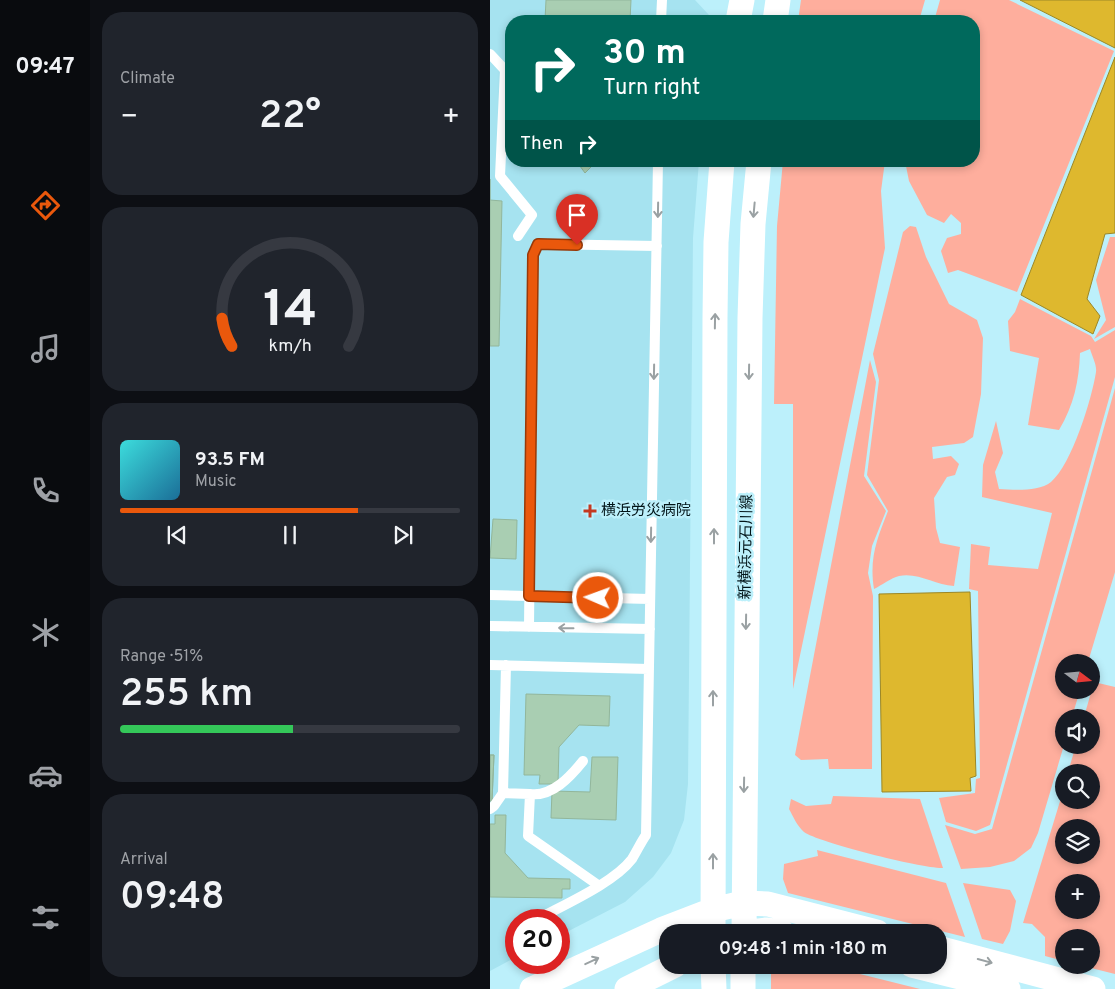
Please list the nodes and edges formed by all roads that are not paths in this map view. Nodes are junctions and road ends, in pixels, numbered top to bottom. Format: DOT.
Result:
graph roads {
  1 [pos="662,0"];
  2 [pos="742,0"];
  3 [pos="778,0"];
  4 [pos="661,15"];
  5 [pos="739,15"];
  6 [pos="776,15"];
  7 [pos="490,54"];
  8 [pos="658,167"];
  9 [pos="722,167"];
  10 [pos="758,167"];
  11 [pos="518,236"];
  12 [pos="657,246"];
  13 [pos="490,595"];
  14 [pos="529,596"];
  15 [pos="650,599"];
  16 [pos="490,626"];
  17 [pos="529,627"];
  18 [pos="650,629"];
  19 [pos="490,665"];
  20 [pos="506,665"];
  21 [pos="649,669"];
  22 [pos="583,761"];
  23 [pos="503,793"];
  24 [pos="530,794"];
  25 [pos="490,809"];
  26 [pos="598,886"];
  27 [pos="744,903"];
  28 [pos="556,909"];
  29 [pos="713,921"];
  30 [pos="785,921"];
  31 [pos="744,924"];
  32 [pos="810,924"];
  33 [pos="947,950"];
  34 [pos="659,973"];
  35 [pos="713,974"];
  36 [pos="744,974"];
  37 [pos="947,974"];
  38 [pos="532,989"];
  39 [pos="627,989"];
  40 [pos="714,989"];
  41 [pos="744,989"];
  42 [pos="1008,989"];
  43 [pos="1093,989"];
  1 -- 4 [label="lane"];
  2 -- 5 [label="street"];
  3 -- 6 [label="street"];
  7 -- 11 [label="lane"];
  8 -- 12 [label="lane, one-way"];
  29 -- 9 [label="street, one-way"];
  10 -- 27 [label="street, 新横浜元石川線, one-way"];
  12 -- 14 [label="lane"];
  12 -- 15 [label="lane, one-way"];
  13 -- 14 [label="lane"];
  14 -- 15 [label="lane"];
  14 -- 17 [label="lane"];
  15 -- 18 [label="lane"];
  16 -- 17 [label="lane"];
  18 -- 17 [label="lane, one-way"];
  18 -- 21 [label="lane"];
  19 -- 20 [label="lane"];
  20 -- 21 [label="lane"];
  20 -- 23 [label="lane"];
  21 -- 26 [label="lane"];
  22 -- 24 [label="lane"];
  23 -- 24 [label="lane"];
  23 -- 25 [label="lane"];
  24 -- 26 [label="lane"];
  26 -- 28 [label="lane"];
  27 -- 29 [label="street"];
  27 -- 30 [label="street"];
  27 -- 31 [label="street, 新横浜元石川線"];
  38 -- 29 [label="street, one-way"];
  30 -- 32 [label="street"];
  33 -- 43 [label="street, one-way"];
  34 -- 39 [label="street"];
  35 -- 40 [label="street"];
  36 -- 41 [label="street"];
  37 -- 42 [label="street"];
}
